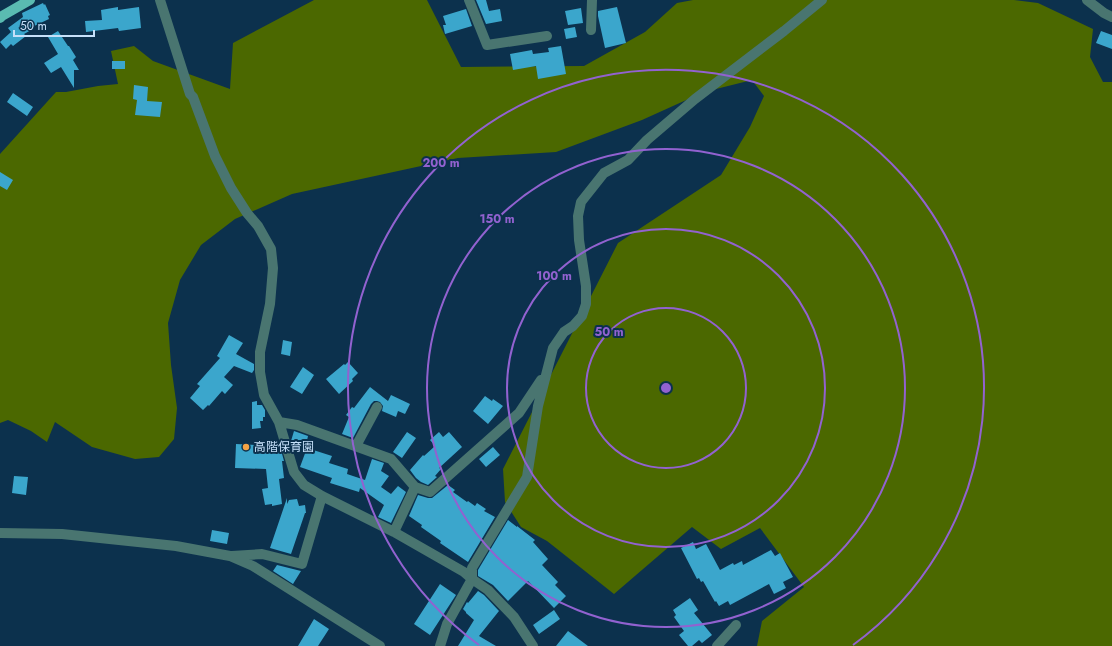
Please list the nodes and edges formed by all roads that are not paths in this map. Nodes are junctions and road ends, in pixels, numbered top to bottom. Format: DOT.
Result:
graph roads {
  1 [pos="30,0"];
  2 [pos="160,0"];
  3 [pos="469,0"];
  4 [pos="592,0"];
  5 [pos="822,0"];
  6 [pos="1087,0"];
  7 [pos="1112,17"];
  8 [pos="0,18"];
  9 [pos="591,30"];
  10 [pos="547,36"];
  11 [pos="545,374"];
  12 [pos="377,406"];
  13 [pos="279,422"];
  14 [pos="356,446"];
  15 [pos="415,488"];
  16 [pos="322,496"];
  17 [pos="0,532"];
  18 [pos="394,532"];
  19 [pos="230,556"];
  20 [pos="472,579"];
  21 [pos="736,625"];
  22 [pos="380,646"];
  23 [pos="440,646"];
  24 [pos="533,646"];
  25 [pos="717,646"];
  1 -- 8 [label="main road"];
  2 -- 13 [label="street"];
  3 -- 10 [label="street"];
  4 -- 9 [label="street"];
  5 -- 11 [label="street"];
  6 -- 7 [label="street"];
  11 -- 15 [label="street"];
  11 -- 20 [label="street"];
  12 -- 14 [label="street"];
  13 -- 14 [label="street"];
  13 -- 16 [label="street"];
  14 -- 15 [label="street"];
  15 -- 18 [label="street"];
  16 -- 18 [label="street"];
  16 -- 19 [label="street"];
  17 -- 19 [label="street"];
  18 -- 20 [label="street"];
  19 -- 22 [label="street"];
  20 -- 23 [label="street"];
  20 -- 24 [label="street"];
  21 -- 25 [label="street"];
}
